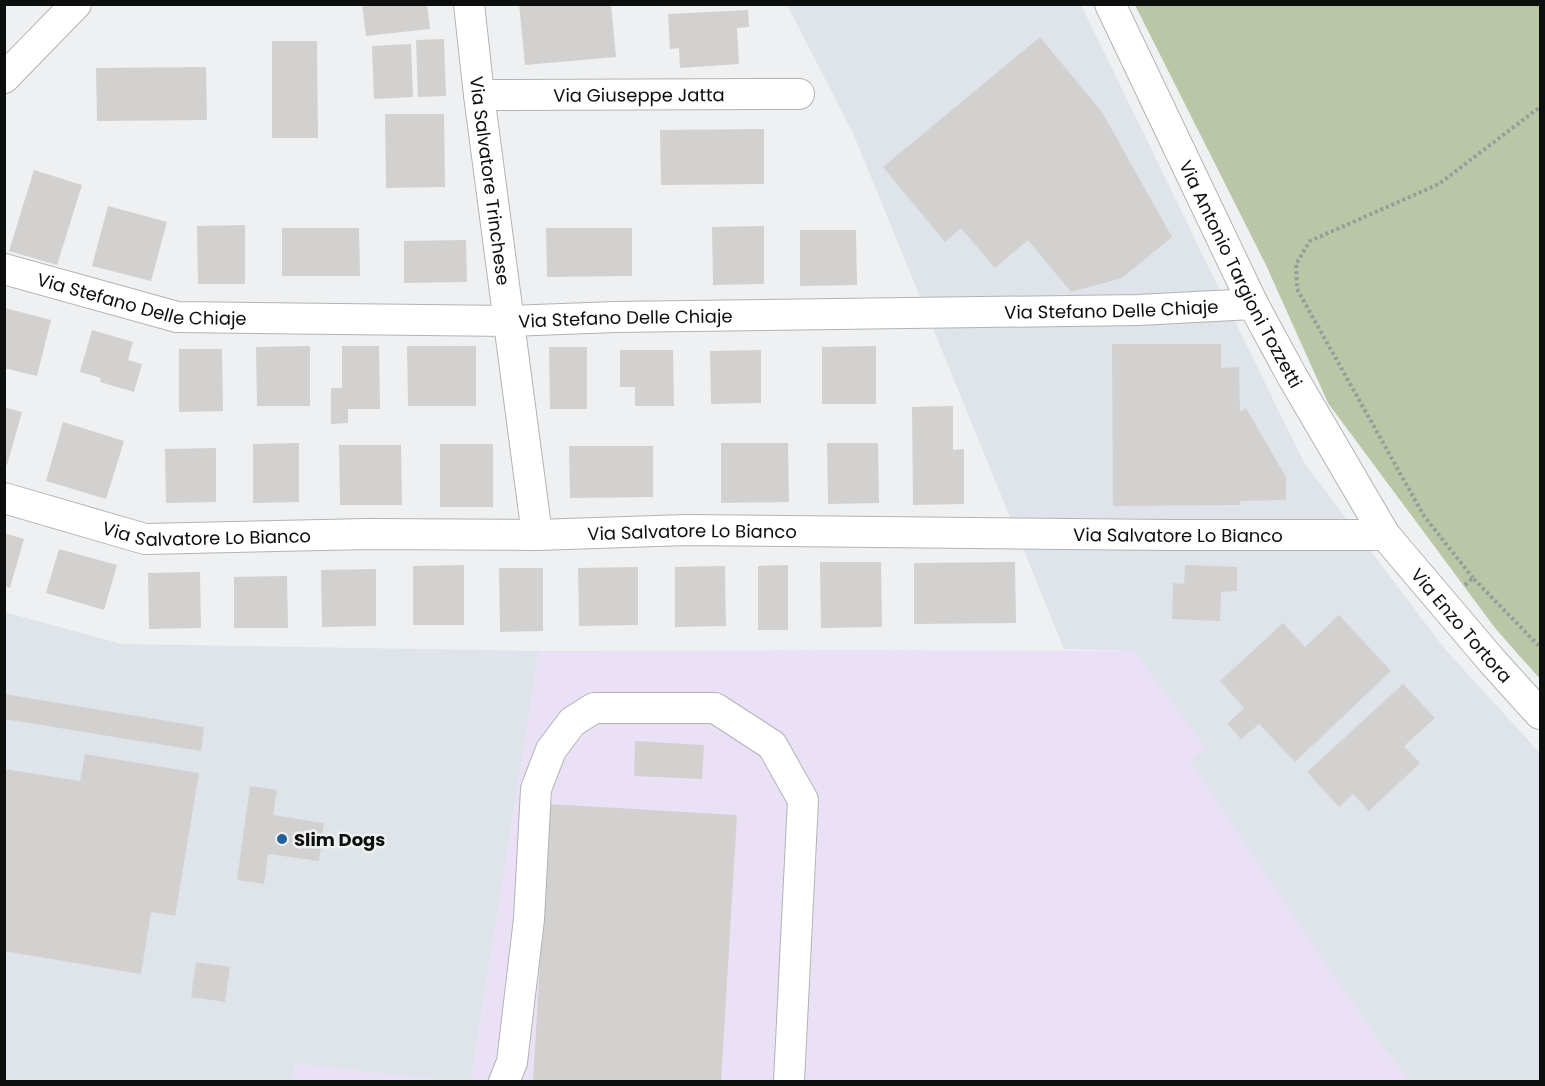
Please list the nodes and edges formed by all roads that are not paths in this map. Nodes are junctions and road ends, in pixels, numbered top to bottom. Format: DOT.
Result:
graph roads {
  1 [pos="76,4"];
  2 [pos="469,4"];
  3 [pos="1110,4"];
  4 [pos="4,78"];
  5 [pos="799,93"];
  6 [pos="479,95"];
  7 [pos="4,269"];
  8 [pos="1253,304"];
  9 [pos="509,321"];
  10 [pos="4,498"];
  11 [pos="1385,535"];
  12 [pos="537,536"];
  13 [pos="1540,714"];
  14 [pos="504,1082"];
  15 [pos="789,1082"];
  1 -- 4 [label="street"];
  2 -- 6 [label="street, Via Salvatore Trinchese"];
  3 -- 8 [label="street, Via Antonio Targioni Tozzetti"];
  5 -- 6 [label="street, Via Giuseppe Jatta"];
  6 -- 9 [label="street, Via Salvatore Trinchese"];
  7 -- 9 [label="street, Via Stefano Delle Chiaje"];
  8 -- 9 [label="street, Via Stefano Delle Chiaje"];
  8 -- 11 [label="street, Via Antonio Targioni Tozzetti"];
  9 -- 12 [label="street, Via Salvatore Trinchese"];
  10 -- 12 [label="street, Via Salvatore Lo Bianco"];
  11 -- 12 [label="street, Via Salvatore Lo Bianco"];
  11 -- 13 [label="street, Via Enzo Tortora"];
  14 -- 15 [label="street"];
}
